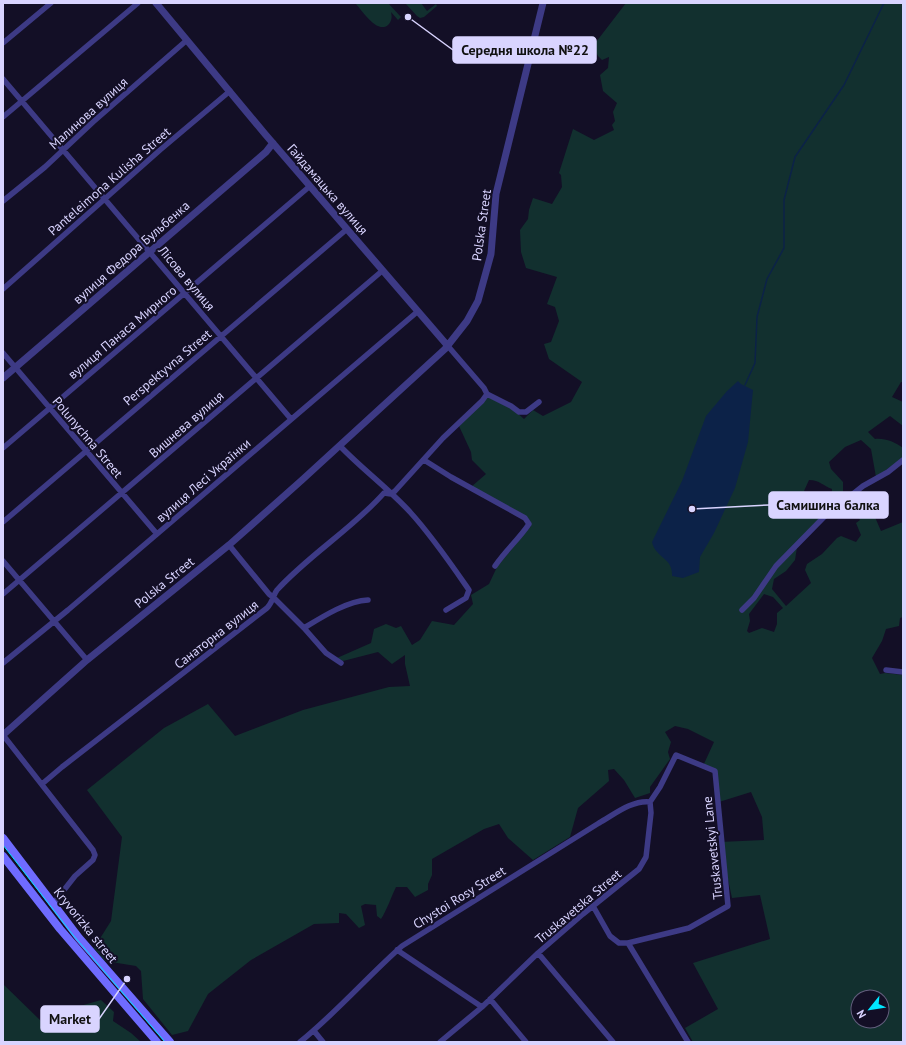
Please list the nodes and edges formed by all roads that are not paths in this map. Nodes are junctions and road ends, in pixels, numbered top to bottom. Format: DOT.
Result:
graph roads {
  1 [pos="51,3"];
  2 [pos="138,3"];
  3 [pos="156,3"];
  4 [pos="543,3"];
  5 [pos="187,40"];
  6 [pos="3,43"];
  7 [pos="3,79"];
  8 [pos="230,92"];
  9 [pos="22,101"];
  10 [pos="3,117"];
  11 [pos="273,143"];
  12 [pos="63,150"];
  13 [pos="310,186"];
  14 [pos="104,199"];
  15 [pos="3,201"];
  16 [pos="347,229"];
  17 [pos="150,251"];
  18 [pos="382,271"];
  19 [pos="3,289"];
  20 [pos="184,294"];
  21 [pos="417,312"];
  22 [pos="221,336"];
  23 [pos="447,346"];
  24 [pos="3,353"];
  25 [pos="16,368"];
  26 [pos="257,377"];
  27 [pos="3,378"];
  28 [pos="488,394"];
  29 [pos="539,402"];
  30 [pos="50,408"];
  31 [pos="291,419"];
  32 [pos="340,446"];
  33 [pos="3,448"];
  34 [pos="86,451"];
  35 [pos="424,460"];
  36 [pos="903,460"];
  37 [pos="122,493"];
  38 [pos="391,494"];
  39 [pos="3,522"];
  40 [pos="157,534"];
  41 [pos="229,545"];
  42 [pos="3,561"];
  43 [pos="495,566"];
  44 [pos="20,580"];
  45 [pos="3,594"];
  46 [pos="274,598"];
  47 [pos="368,600"];
  48 [pos="446,610"];
  49 [pos="742,610"];
  50 [pos="54,621"];
  51 [pos="304,628"];
  52 [pos="87,660"];
  53 [pos="3,663"];
  54 [pos="341,663"];
  55 [pos="886,670"];
  56 [pos="903,672"];
  57 [pos="3,735"];
  58 [pos="42,784"];
  59 [pos="650,802"];
  60 [pos="3,838"];
  61 [pos="3,856"];
  62 [pos="53,904"];
  63 [pos="593,906"];
  64 [pos="628,943"];
  65 [pos="397,950"];
  66 [pos="538,953"];
  67 [pos="490,999"];
  68 [pos="482,1007"];
  69 [pos="314,1031"];
  70 [pos="443,1041"];
  71 [pos="157,1042"];
  72 [pos="170,1042"];
  73 [pos="300,1042"];
  74 [pos="323,1042"];
  75 [pos="526,1042"];
  76 [pos="613,1042"];
  77 [pos="688,1042"];
  1 -- 6 [label="street"];
  2 -- 9 [label="street"];
  3 -- 5 [label="street, Гайдамацька вулиця"];
  4 -- 23 [label="street, Polska Street"];
  5 -- 8 [label="street, Гайдамацька вулиця"];
  5 -- 12 [label="street, Малинова вулиця"];
  7 -- 9 [label="street, Лісова вулиця"];
  8 -- 11 [label="street, Гайдамацька вулиця"];
  8 -- 14 [label="street, Panteleimona Kulisha Street"];
  9 -- 10 [label="street"];
  9 -- 12 [label="street, Лісова вулиця"];
  11 -- 13 [label="street, Гайдамацька вулиця"];
  11 -- 17 [label="street, вулиця Федора Бульбенка"];
  12 -- 14 [label="street, Лісова вулиця"];
  12 -- 15 [label="street, Малинова вулиця"];
  13 -- 16 [label="street, Гайдамацька вулиця"];
  13 -- 20 [label="street, вулиця Панаса Мирного"];
  14 -- 17 [label="street, Лісова вулиця"];
  14 -- 19 [label="street, Panteleimona Kulisha Street"];
  16 -- 18 [label="street, Гайдамацька вулиця"];
  16 -- 22 [label="street, Perspektyvna Street"];
  17 -- 20 [label="street, Лісова вулиця"];
  17 -- 25 [label="street, вулиця Федора Бульбенка"];
  18 -- 21 [label="street, Гайдамацька вулиця"];
  18 -- 26 [label="street, Вишнева вулиця"];
  20 -- 22 [label="street, Лісова вулиця"];
  20 -- 30 [label="street, вулиця Панаса Мирного"];
  21 -- 23 [label="street, Гайдамацька вулиця"];
  21 -- 31 [label="street, вулиця Лесі Українки"];
  22 -- 26 [label="street, Лісова вулиця"];
  22 -- 34 [label="street, Perspektyvna Street"];
  23 -- 28 [label="street, Гайдамацька вулиця"];
  23 -- 32 [label="street, Polska Street"];
  24 -- 25 [label="street, Polunychna Street"];
  25 -- 27 [label="street, вулиця Федора Бульбенка"];
  25 -- 30 [label="street, Polunychna Street"];
  26 -- 31 [label="street, Лісова вулиця"];
  26 -- 37 [label="street, Вишнева вулиця"];
  28 -- 29 [label="street"];
  28 -- 35 [label="street, Санаторна вулиця"];
  30 -- 33 [label="street, вулиця Панаса Мирного"];
  30 -- 34 [label="street, Polunychna Street"];
  31 -- 40 [label="street, вулиця Лесі Українки"];
  32 -- 38 [label="street"];
  32 -- 41 [label="street, Polska Street"];
  34 -- 37 [label="street, Polunychna Street"];
  34 -- 39 [label="street, Perspektyvna Street"];
  35 -- 38 [label="street, Санаторна вулиця"];
  35 -- 43 [label="street"];
  36 -- 49 [label="street"];
  37 -- 40 [label="street, Polunychna Street"];
  37 -- 44 [label="street, Вишнева вулиця"];
  38 -- 46 [label="street, Санаторна вулиця"];
  38 -- 48 [label="street"];
  40 -- 50 [label="street, вулиця Лесі Українки"];
  41 -- 46 [label="street"];
  41 -- 52 [label="street, Polska Street"];
  42 -- 44 [label="street"];
  44 -- 45 [label="street, Вишнева вулиця"];
  44 -- 50 [label="street"];
  46 -- 51 [label="street"];
  46 -- 58 [label="street, Санаторна вулиця"];
  47 -- 51 [label="street"];
  50 -- 52 [label="street"];
  50 -- 53 [label="street, вулиця Лесі Українки"];
  51 -- 54 [label="street"];
  52 -- 57 [label="street, Polska Street"];
  55 -- 56 [label="street"];
  57 -- 58 [label="street"];
  58 -- 62 [label="street"];
  59 -- 63 [label="street, Truskavetska Street"];
  59 -- 64 [label="street, Truskavetskyi Lane"];
  59 -- 65 [label="street, Chystoi Rosy Street"];
  60 -- 62 [label="main road, Kryvorizka street"];
  61 -- 71 [label="main road, Kryvorizka street"];
  62 -- 72 [label="main road, Kryvorizka street"];
  63 -- 64 [label="street"];
  63 -- 66 [label="street, Truskavetska Street"];
  64 -- 77 [label="street"];
  65 -- 68 [label="street"];
  65 -- 69 [label="street, Chystoi Rosy Street"];
  66 -- 67 [label="street, Truskavetska Street"];
  66 -- 76 [label="street"];
  67 -- 68 [label="street, Truskavetska Street"];
  67 -- 75 [label="street"];
  68 -- 70 [label="street, Truskavetska Street"];
  69 -- 73 [label="street, Chystoi Rosy Street"];
  69 -- 74 [label="street"];
}
